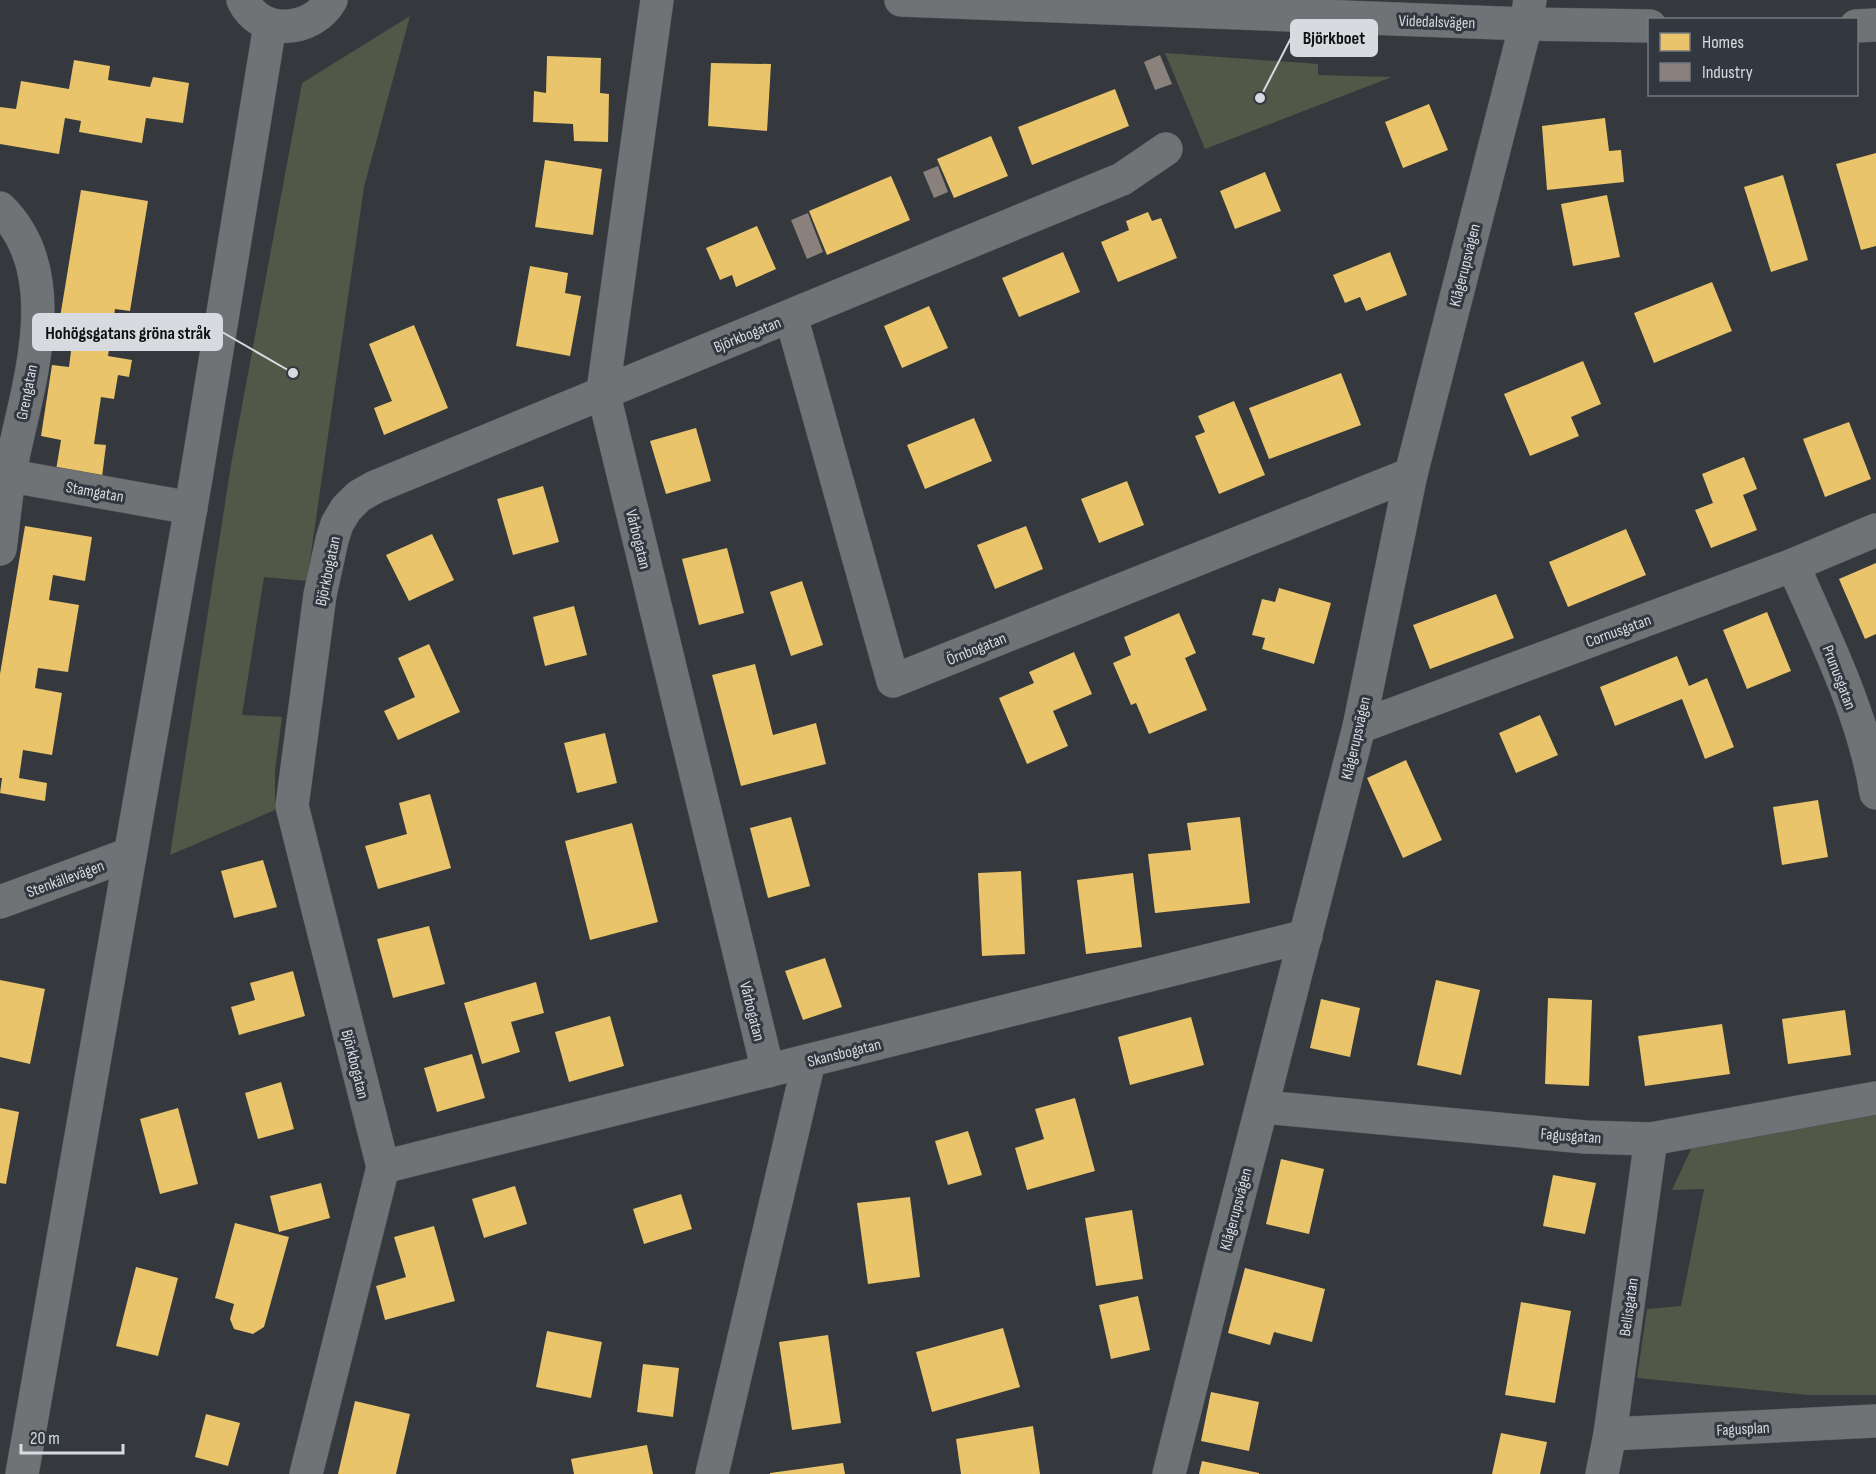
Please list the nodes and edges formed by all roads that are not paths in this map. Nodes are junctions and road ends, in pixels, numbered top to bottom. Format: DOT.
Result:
graph roads {
  1 [pos="243,0"];
  2 [pos="331,0"];
  3 [pos="657,0"];
  4 [pos="901,0"];
  5 [pos="1528,12"];
  6 [pos="270,25"];
  7 [pos="1648,26"];
  8 [pos="1858,26"];
  9 [pos="1876,26"];
  10 [pos="1166,149"];
  11 [pos="0,208"];
  12 [pos="791,316"];
  13 [pos="603,391"];
  14 [pos="1411,474"];
  15 [pos="5,475"];
  16 [pos="191,508"];
  17 [pos="1876,530"];
  18 [pos="0,549"];
  19 [pos="1793,565"];
  20 [pos="1359,727"];
  21 [pos="1876,793"];
  22 [pos="130,854"];
  23 [pos="0,902"];
  24 [pos="1306,936"];
  25 [pos="809,1060"];
  26 [pos="768,1071"];
  27 [pos="1876,1098"];
  28 [pos="1263,1107"];
  29 [pos="1651,1139"];
  30 [pos="382,1167"];
  31 [pos="1876,1420"];
  32 [pos="1610,1434"];
  33 [pos="22,1474"];
  34 [pos="306,1474"];
  35 [pos="712,1474"];
  36 [pos="1169,1474"];
  37 [pos="1602,1474"];
  1 -- 6 [label="street"];
  2 -- 6 [label="street"];
  3 -- 13 [label="street, Vårbogatan"];
  4 -- 5 [label="street, Videdalsvägen"];
  5 -- 7 [label="street, Videdalsvägen"];
  5 -- 14 [label="street, Klågerupsvägen"];
  6 -- 16 [label="street"];
  8 -- 9 [label="street"];
  10 -- 12 [label="street, Björkbogatan"];
  11 -- 15 [label="street, Grengatan"];
  12 -- 13 [label="street, Björkbogatan"];
  12 -- 14 [label="street, Örnbogatan"];
  13 -- 26 [label="street, Vårbogatan"];
  13 -- 30 [label="street, Björkbogatan"];
  14 -- 20 [label="street, Klågerupsvägen"];
  15 -- 16 [label="street, Stamgatan"];
  15 -- 18 [label="street, Grengatan"];
  16 -- 22 [label="street"];
  17 -- 19 [label="street, Cornusgatan"];
  19 -- 20 [label="street, Cornusgatan"];
  19 -- 21 [label="street, Prunusgatan"];
  20 -- 24 [label="street, Klågerupsvägen"];
  22 -- 23 [label="street, Stenkällevägen"];
  22 -- 33 [label="street"];
  24 -- 25 [label="street, Skansbogatan"];
  24 -- 28 [label="street, Klågerupsvägen"];
  25 -- 26 [label="street, Skansbogatan"];
  25 -- 35 [label="street"];
  26 -- 30 [label="street, Skansbogatan"];
  27 -- 29 [label="street, Fagusgatan"];
  28 -- 29 [label="street, Fagusgatan"];
  28 -- 36 [label="street, Klågerupsvägen"];
  29 -- 32 [label="street, Bellisgatan"];
  30 -- 34 [label="street, Björkbogatan"];
  31 -- 32 [label="street, Fagusplan"];
  32 -- 37 [label="street, Bellisgatan"];
}
